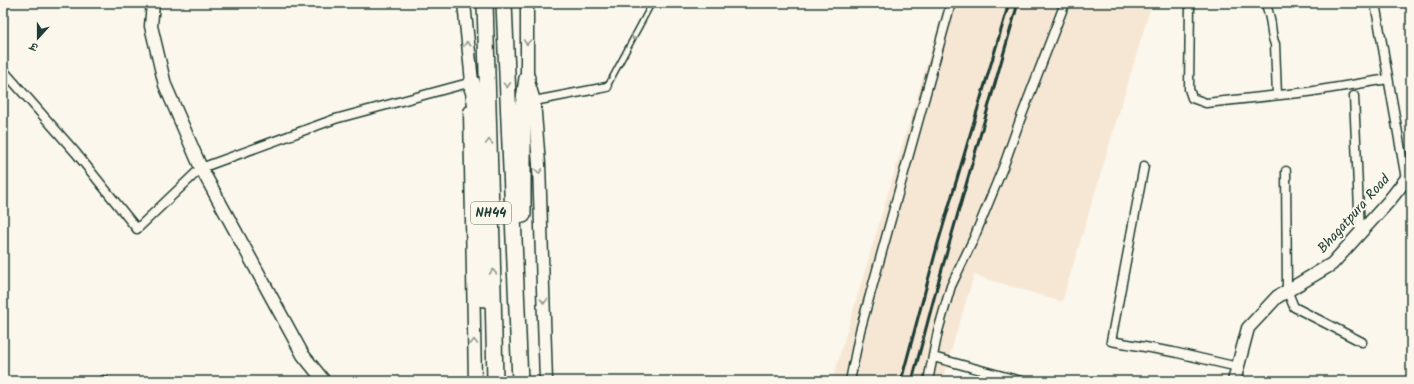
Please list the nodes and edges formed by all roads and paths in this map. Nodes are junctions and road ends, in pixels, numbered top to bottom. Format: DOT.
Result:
graph roads {
  1 [pos="153,3"];
  2 [pos="464,3"];
  3 [pos="485,3"];
  4 [pos="504,3"];
  5 [pos="528,3"];
  6 [pos="652,3"];
  7 [pos="951,3"];
  8 [pos="1065,3"];
  9 [pos="1190,3"];
  10 [pos="1266,3"];
  11 [pos="1375,3"];
  12 [pos="3,70"];
  13 [pos="527,78"];
  14 [pos="1388,79"];
  15 [pos="472,82"];
  16 [pos="607,87"];
  17 [pos="1277,96"];
  18 [pos="1354,96"];
  19 [pos="534,101"];
  20 [pos="1144,166"];
  21 [pos="201,168"];
  22 [pos="1286,171"];
  23 [pos="1408,176"];
  24 [pos="1360,233"];
  25 [pos="1287,290"];
  26 [pos="1362,342"];
  27 [pos="933,357"];
  28 [pos="1238,367"];
  29 [pos="324,381"];
  30 [pos="475,381"];
  31 [pos="495,381"];
  32 [pos="520,381"];
  33 [pos="546,381"];
  34 [pos="850,381"];
  35 [pos="928,381"];
  36 [pos="1021,381"];
  37 [pos="1234,381"];
  1 -- 21 [label="main road"];
  15 -- 2 [label="main road, one-way"];
  31 -- 3 [label="highway, NH44, one-way"];
  4 -- 32 [label="highway, NH44, one-way"];
  5 -- 13 [label="main road, one-way"];
  6 -- 16 [label="lane, one-way"];
  7 -- 34 [label="street"];
  8 -- 27 [label="street"];
  9 -- 17 [label="street"];
  10 -- 17 [label="street"];
  11 -- 14 [label="street"];
  12 -- 21 [label="street"];
  13 -- 19 [label="main road"];
  13 -- 32 [label="highway"];
  14 -- 17 [label="street"];
  14 -- 23 [label="street"];
  15 -- 21 [label="street"];
  30 -- 15 [label="main road, one-way"];
  15 -- 31 [label="highway"];
  16 -- 19 [label="street"];
  18 -- 24 [label="street"];
  19 -- 33 [label="main road, one-way"];
  20 -- 28 [label="street"];
  21 -- 29 [label="main road"];
  22 -- 25 [label="street"];
  23 -- 24 [label="main road, Bhagatpura Road"];
  24 -- 25 [label="main road, Bhagatpura Road"];
  25 -- 26 [label="street"];
  25 -- 28 [label="main road, Bhagatpura Road"];
  27 -- 35 [label="street"];
  27 -- 36 [label="street"];
  28 -- 37 [label="main road, Bhagatpura Road"];
}
